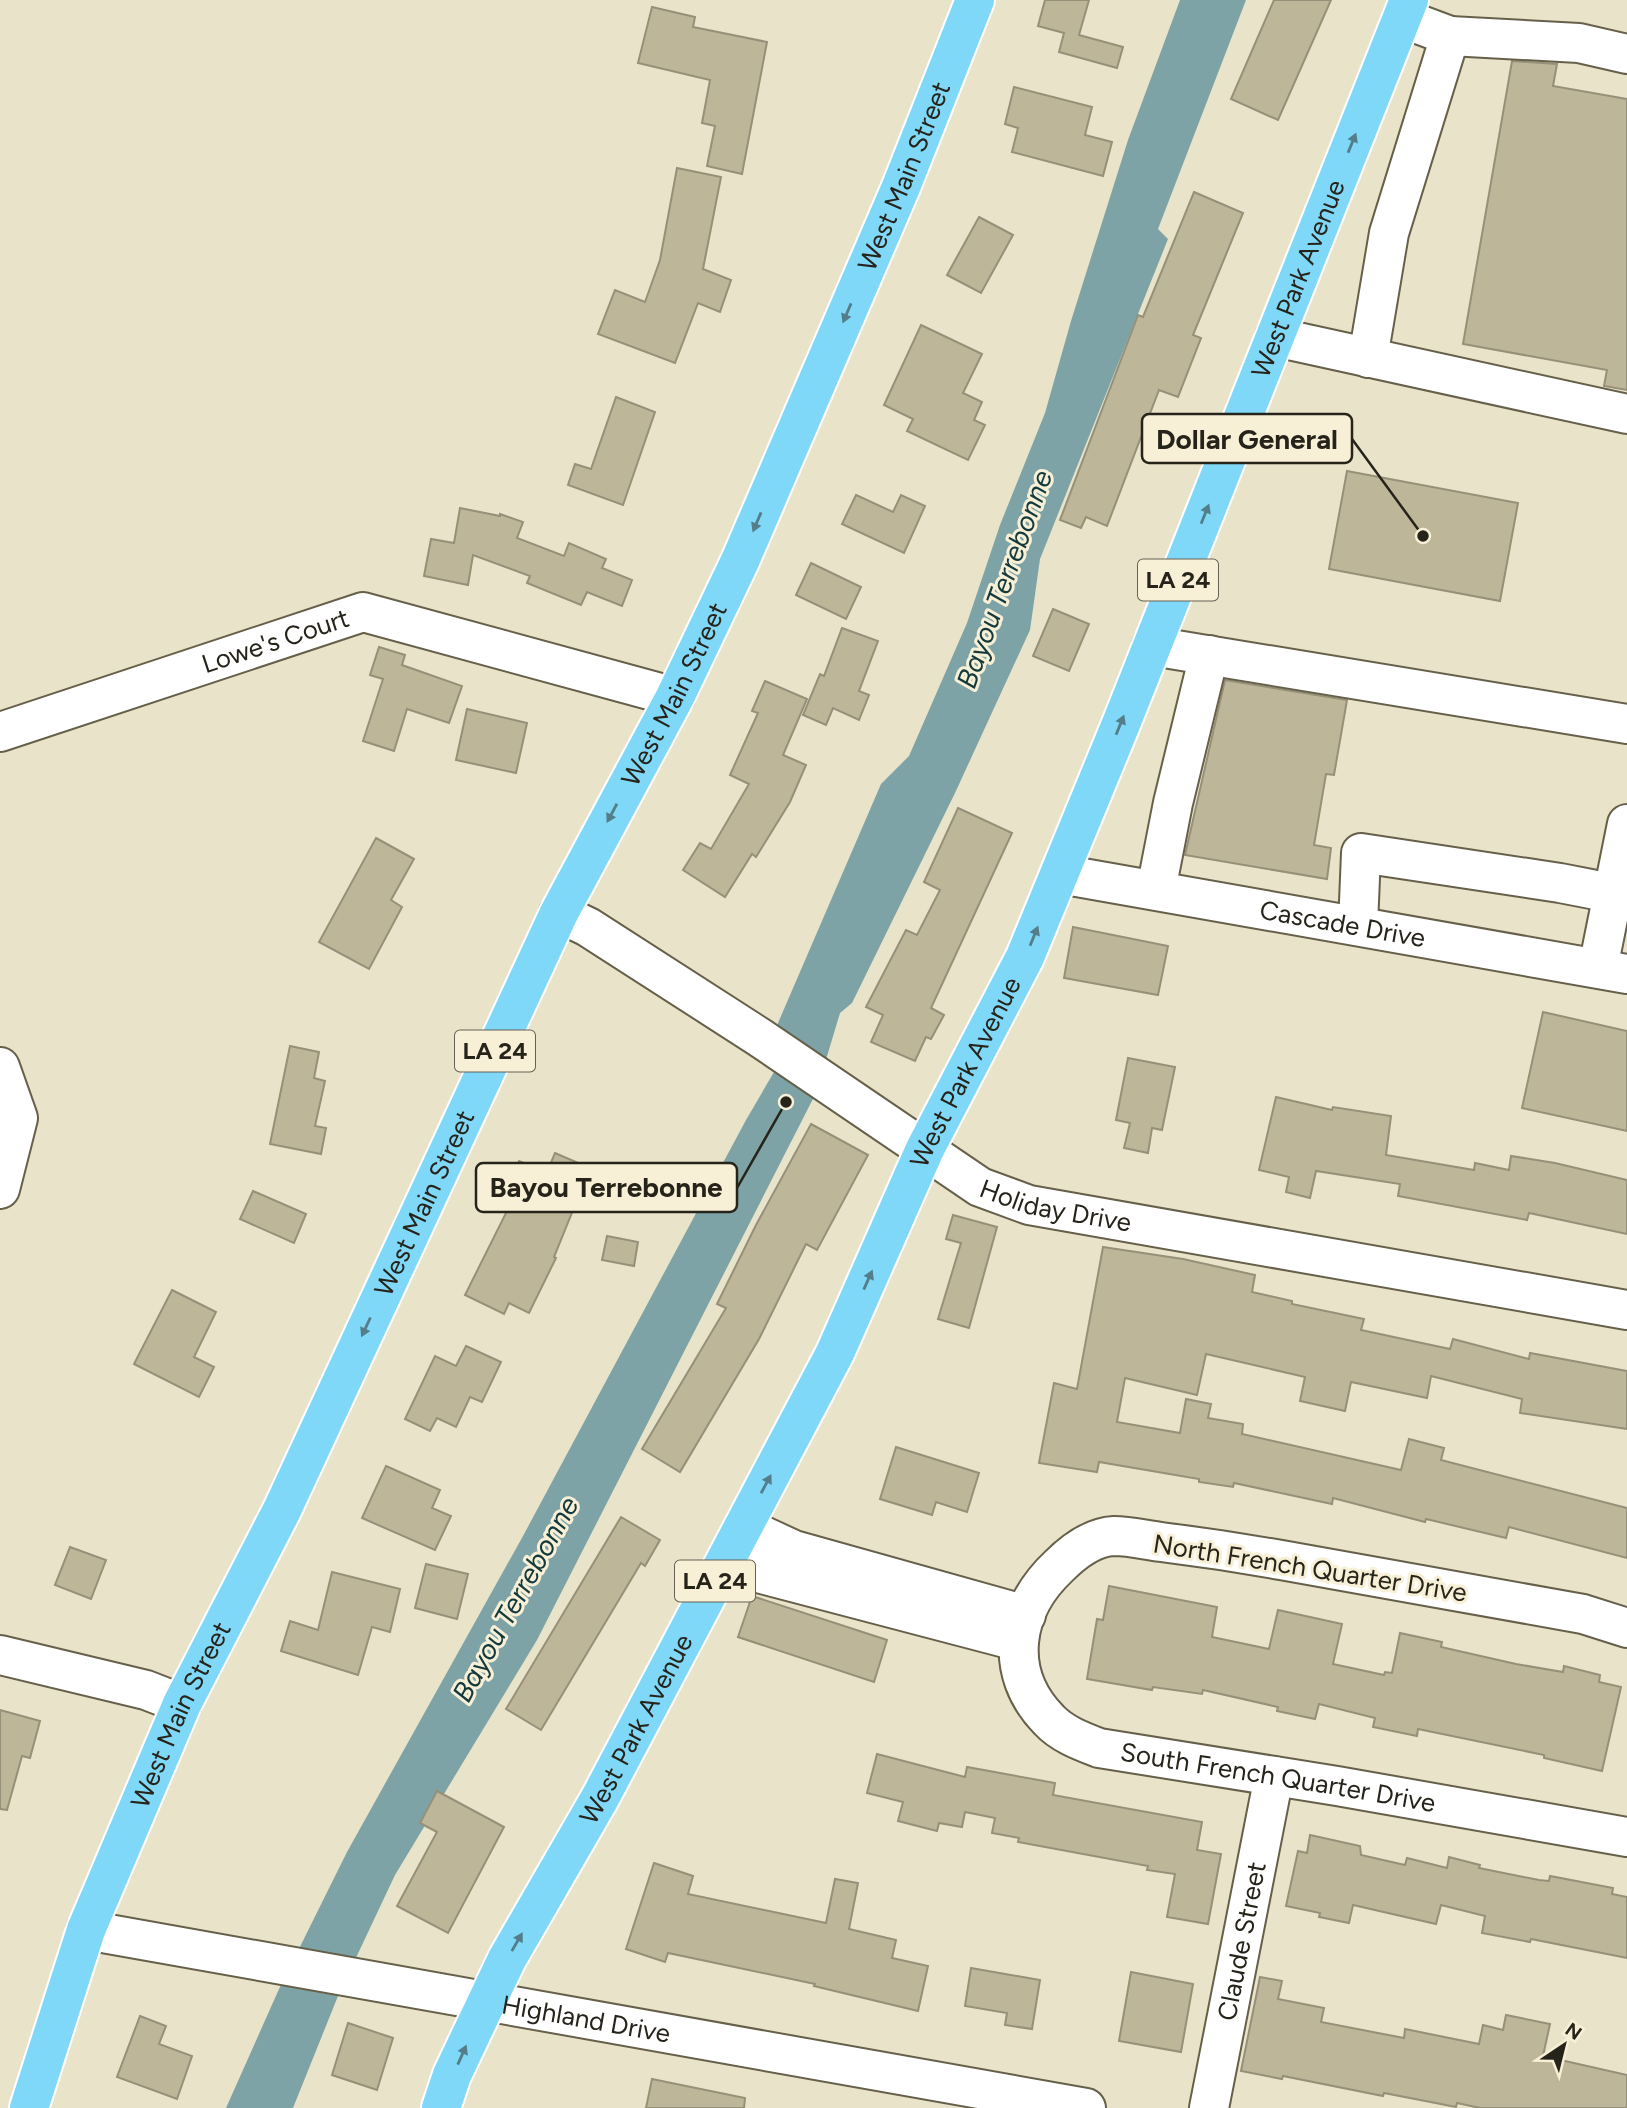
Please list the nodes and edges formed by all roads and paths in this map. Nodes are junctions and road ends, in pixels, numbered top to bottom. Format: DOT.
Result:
graph roads {
  1 [pos="975,0"];
  2 [pos="1406,9"];
  3 [pos="1450,36"];
  4 [pos="1627,54"];
  5 [pos="1275,337"];
  6 [pos="1368,358"];
  7 [pos="1627,414"];
  8 [pos="1152,646"];
  9 [pos="1209,655"];
  10 [pos="675,697"];
  11 [pos="1627,724"];
  12 [pos="0,732"];
  13 [pos="1627,824"];
  14 [pos="1059,874"];
  15 [pos="1156,891"];
  16 [pos="1620,895"];
  17 [pos="559,913"];
  18 [pos="1358,926"];
  19 [pos="1612,971"];
  20 [pos="0,1067"];
  21 [pos="925,1149"];
  22 [pos="0,1189"];
  23 [pos="1627,1310"];
  24 [pos="744,1527"];
  25 [pos="724,1564"];
  26 [pos="1022,1628"];
  27 [pos="1627,1628"];
  28 [pos="0,1655"];
  29 [pos="182,1704"];
  30 [pos="1274,1776"];
  31 [pos="1627,1837"];
  32 [pos="86,1930"];
  33 [pos="485,2002"];
  34 [pos="29,2108"];
  35 [pos="441,2108"];
  36 [pos="1086,2108"];
  37 [pos="1209,2108"];
  1 -- 10 [label="main road, West Main Street / LA 24, one-way"];
  2 -- 3 [label="street"];
  5 -- 2 [label="main road, West Park Avenue / LA 24, one-way"];
  3 -- 4 [label="street"];
  3 -- 6 [label="street"];
  5 -- 6 [label="street"];
  8 -- 5 [label="main road, West Park Avenue / LA 24, one-way"];
  6 -- 7 [label="street"];
  8 -- 9 [label="street"];
  14 -- 8 [label="main road, West Park Avenue / LA 24, one-way"];
  9 -- 11 [label="street"];
  9 -- 15 [label="street"];
  10 -- 12 [label="street, Lowe's Court"];
  10 -- 17 [label="main road, West Main Street / LA 24, one-way"];
  13 -- 16 [label="street"];
  14 -- 15 [label="street, Cascade Drive"];
  21 -- 14 [label="main road, West Park Avenue / LA 24, one-way"];
  15 -- 18 [label="street, Cascade Drive"];
  16 -- 18 [label="street"];
  16 -- 19 [label="street"];
  17 -- 21 [label="street, Holiday Drive"];
  17 -- 29 [label="main road, West Main Street / LA 24, one-way"];
  18 -- 19 [label="street, Cascade Drive"];
  20 -- 22 [label="street"];
  21 -- 23 [label="street, Holiday Drive"];
  24 -- 21 [label="main road, West Park Avenue / LA 24, one-way"];
  24 -- 25 [label="main road, West Park Avenue / LA 24"];
  24 -- 26 [label="street"];
  25 -- 26 [label="street"];
  33 -- 25 [label="main road, West Park Avenue / LA 24, one-way"];
  26 -- 27 [label="street, North French Quarter Drive"];
  26 -- 30 [label="street, South French Quarter Drive"];
  28 -- 29 [label="street"];
  29 -- 32 [label="main road, West Main Street / LA 24"];
  30 -- 31 [label="street, South French Quarter Drive"];
  30 -- 37 [label="street, Claude Street"];
  32 -- 33 [label="street, Highland Drive"];
  32 -- 34 [label="main road, West Main Street / LA 24"];
  35 -- 33 [label="main road, West Park Avenue / LA 24, one-way"];
  33 -- 36 [label="street, Highland Drive"];
}
